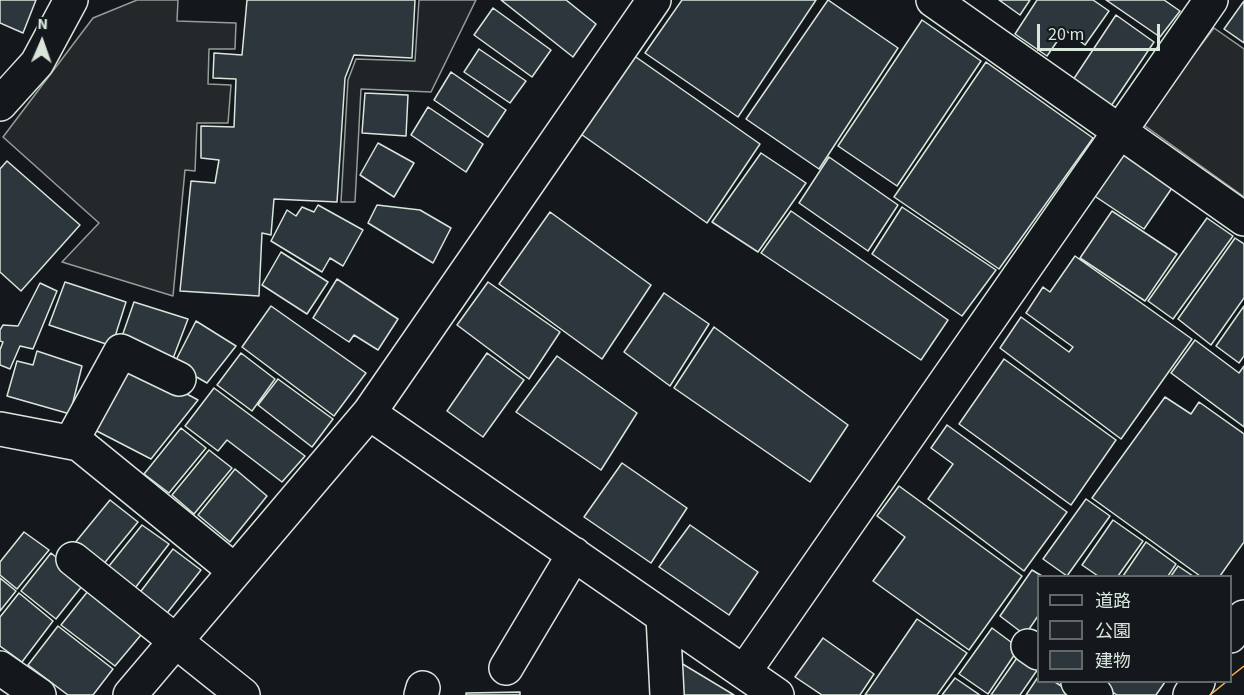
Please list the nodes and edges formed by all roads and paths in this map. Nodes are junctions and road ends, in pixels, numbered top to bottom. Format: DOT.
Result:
graph roads {
  1 [pos="70,0"];
  2 [pos="654,0"];
  3 [pos="933,0"];
  4 [pos="1211,0"];
  5 [pos="0,104"];
  6 [pos="1119,132"];
  7 [pos="1244,219"];
  8 [pos="179,379"];
  9 [pos="369,413"];
  10 [pos="0,429"];
  11 [pos="71,442"];
  12 [pos="574,554"];
  13 [pos="73,559"];
  14 [pos="236,571"];
  15 [pos="663,616"];
  16 [pos="1244,617"];
  17 [pos="1232,633"];
  18 [pos="175,641"];
  19 [pos="0,668"];
  20 [pos="506,668"];
  21 [pos="744,672"];
  22 [pos="1081,683"];
  23 [pos="39,695"];
  24 [pos="130,695"];
  25 [pos="243,695"];
  26 [pos="667,695"];
  27 [pos="777,695"];
  28 [pos="1096,695"];
  1 -- 5 [label="street"];
  2 -- 9 [label="street"];
  3 -- 6 [label="street"];
  4 -- 6 [label="street"];
  6 -- 7 [label="street"];
  6 -- 21 [label="street"];
  8 -- 11 [label="street"];
  9 -- 12 [label="street"];
  9 -- 14 [label="street"];
  10 -- 11 [label="street"];
  11 -- 14 [label="street"];
  12 -- 15 [label="street"];
  12 -- 20 [label="street"];
  13 -- 18 [label="street"];
  14 -- 18 [label="street"];
  15 -- 21 [label="street"];
  15 -- 26 [label="street"];
  16 -- 17 [label="street"];
  18 -- 24 [label="street"];
  18 -- 25 [label="street"];
  19 -- 23 [label="street"];
  21 -- 27 [label="street"];
  22 -- 28 [label="street"];
}
